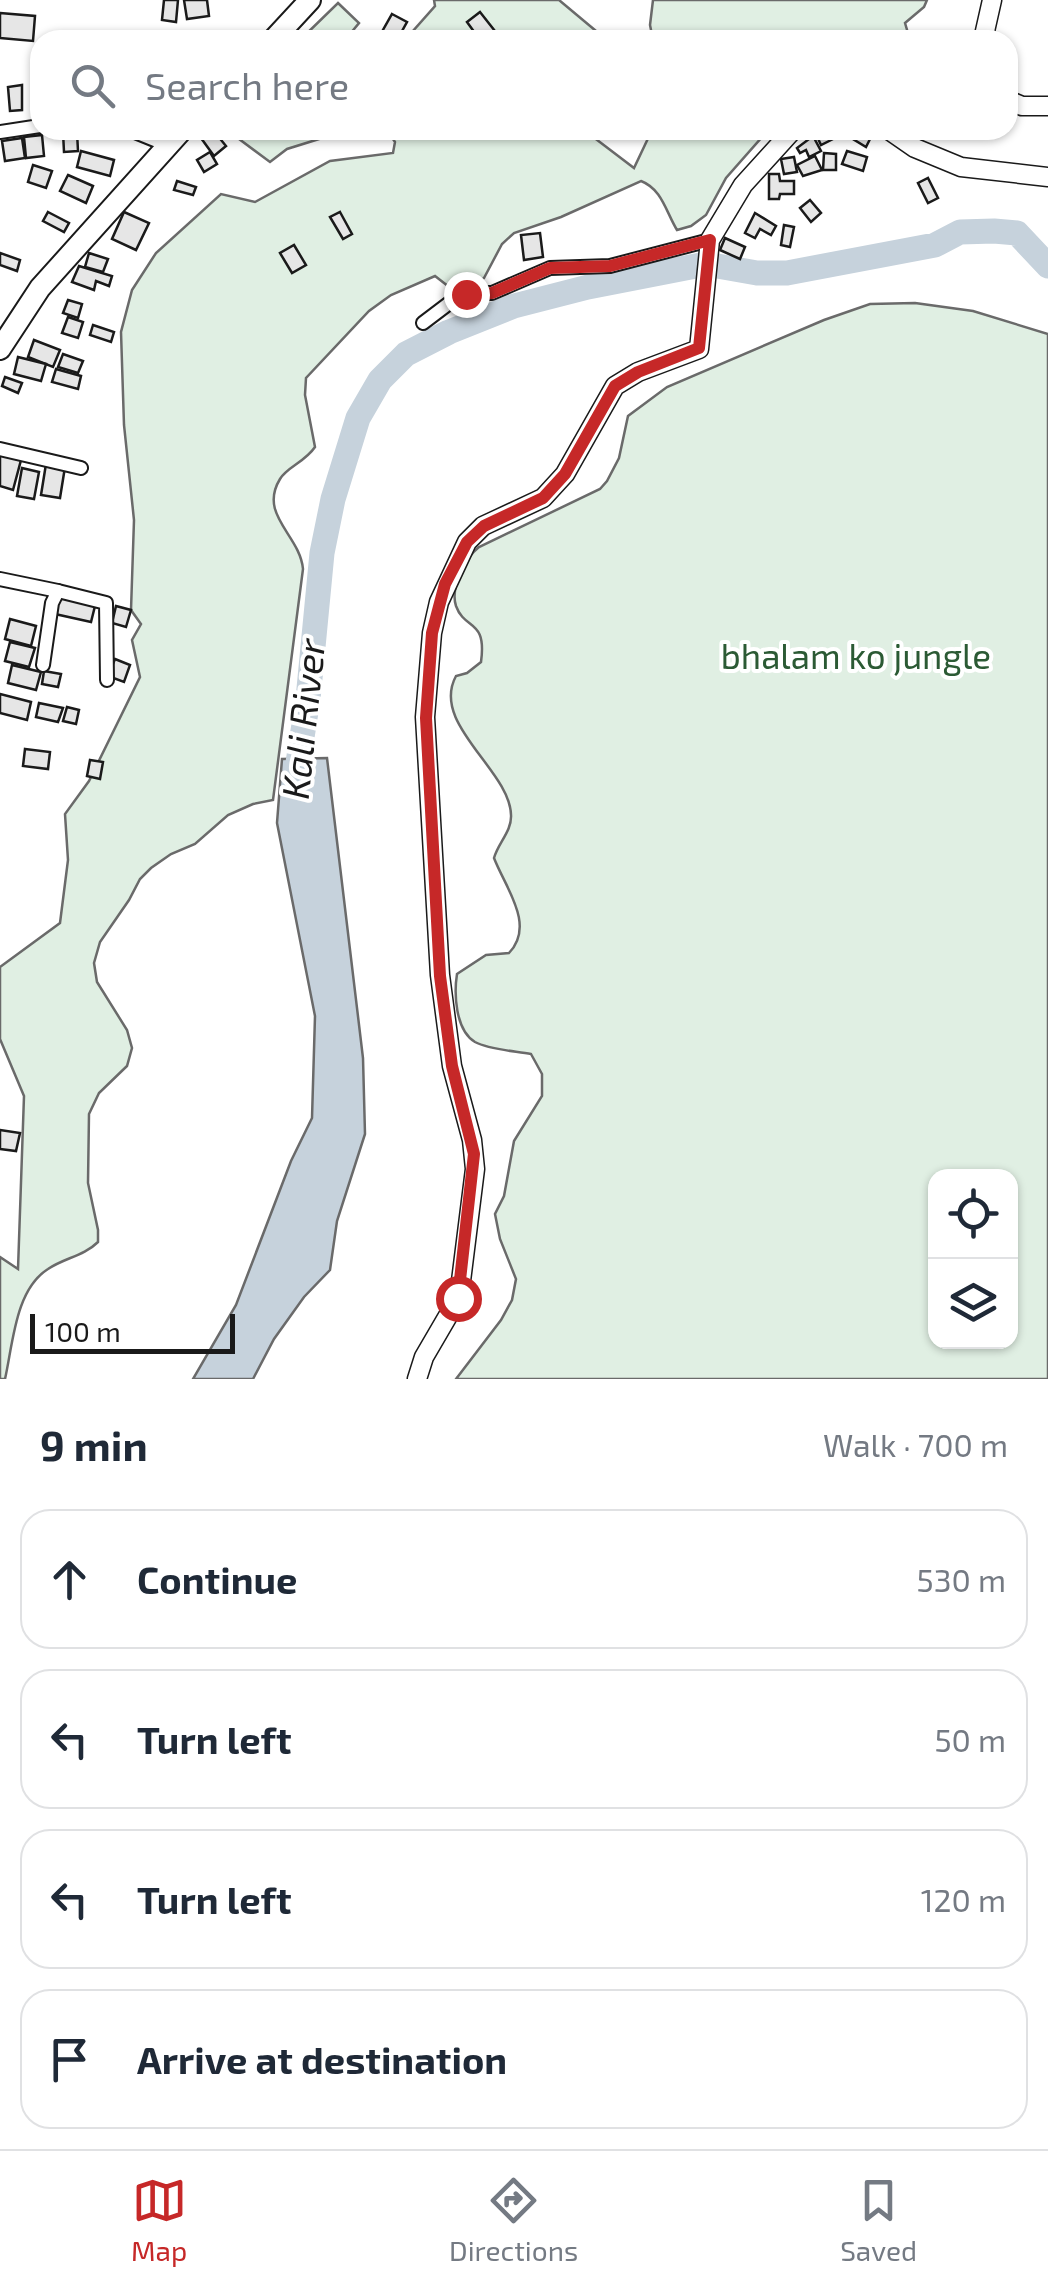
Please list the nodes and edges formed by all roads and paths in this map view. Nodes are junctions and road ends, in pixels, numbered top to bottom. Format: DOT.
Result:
graph roads {
  1 [pos="310,0"];
  2 [pos="992,0"];
  3 [pos="282,30"];
  4 [pos="985,30"];
  5 [pos="1018,104"];
  6 [pos="1048,106"];
  7 [pos="30,128"];
  8 [pos="0,132"];
  9 [pos="173,140"];
  10 [pos="785,140"];
  11 [pos="903,140"];
  12 [pos="1048,177"];
  13 [pos="708,248"];
  14 [pos="423,322"];
  15 [pos="0,350"];
  16 [pos="0,449"];
  17 [pos="81,468"];
  18 [pos="0,579"];
  19 [pos="58,591"];
  20 [pos="43,665"];
  21 [pos="106,680"];
  22 [pos="418,1379"];
  1 -- 3 [label="main road"];
  2 -- 4 [label="main road"];
  5 -- 6 [label="main road"];
  7 -- 8 [label="street"];
  9 -- 15 [label="main road"];
  10 -- 13 [label="main road"];
  11 -- 12 [label="main road"];
  13 -- 14 [label="street"];
  13 -- 22 [label="main road"];
  16 -- 17 [label="street"];
  18 -- 19 [label="street"];
  19 -- 20 [label="street"];
  19 -- 21 [label="street"];
}
